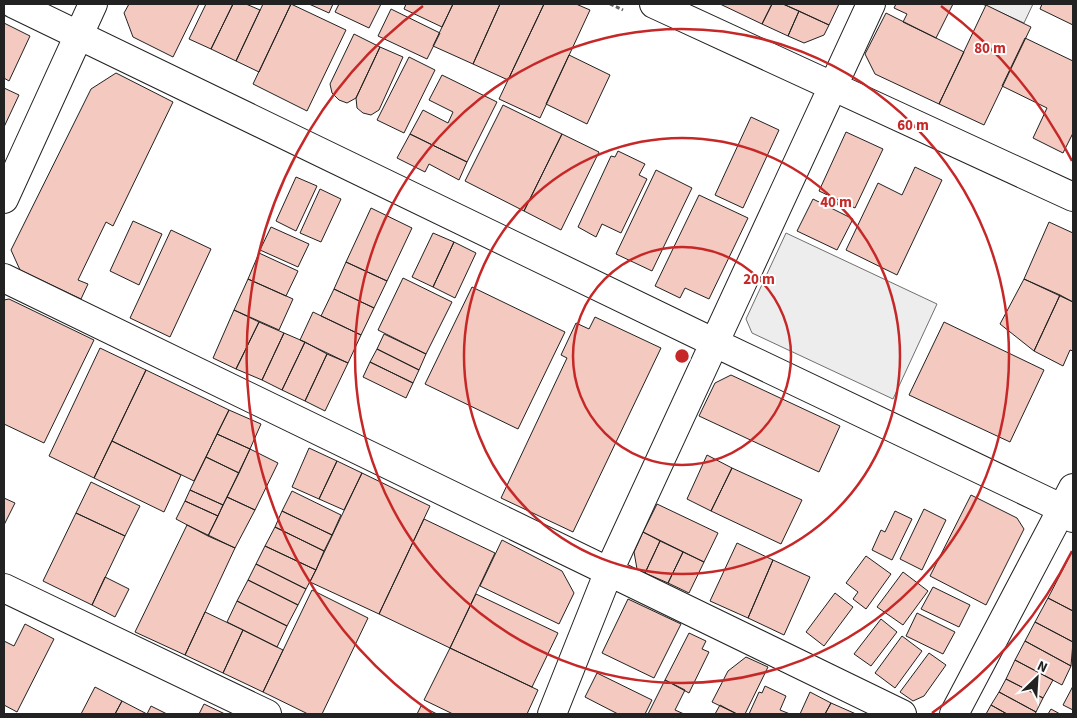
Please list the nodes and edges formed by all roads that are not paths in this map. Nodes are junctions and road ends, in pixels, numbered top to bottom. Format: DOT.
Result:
graph roads {
  1 [pos="14,4"];
  2 [pos="93,4"];
  3 [pos="654,4"];
  4 [pos="871,4"];
  5 [pos="78,35"];
  6 [pos="834,87"];
  7 [pos="1073,197"];
  8 [pos="4,199"];
  9 [pos="4,278"];
  10 [pos="713,342"];
  11 [pos="1069,504"];
  12 [pos="609,571"];
  13 [pos="4,588"];
  14 [pos="267,714"];
  15 [pos="552,714"];
  16 [pos="902,714"];
  17 [pos="954,714"];
  1 -- 5 [label="street"];
  2 -- 5 [label="street"];
  3 -- 6 [label="street"];
  4 -- 6 [label="street"];
  5 -- 8 [label="street"];
  5 -- 10 [label="street"];
  6 -- 7 [label="street"];
  6 -- 10 [label="street"];
  9 -- 12 [label="street"];
  10 -- 11 [label="street"];
  10 -- 12 [label="street"];
  11 -- 17 [label="street"];
  12 -- 15 [label="street"];
  12 -- 16 [label="street"];
  13 -- 14 [label="street"];
}
